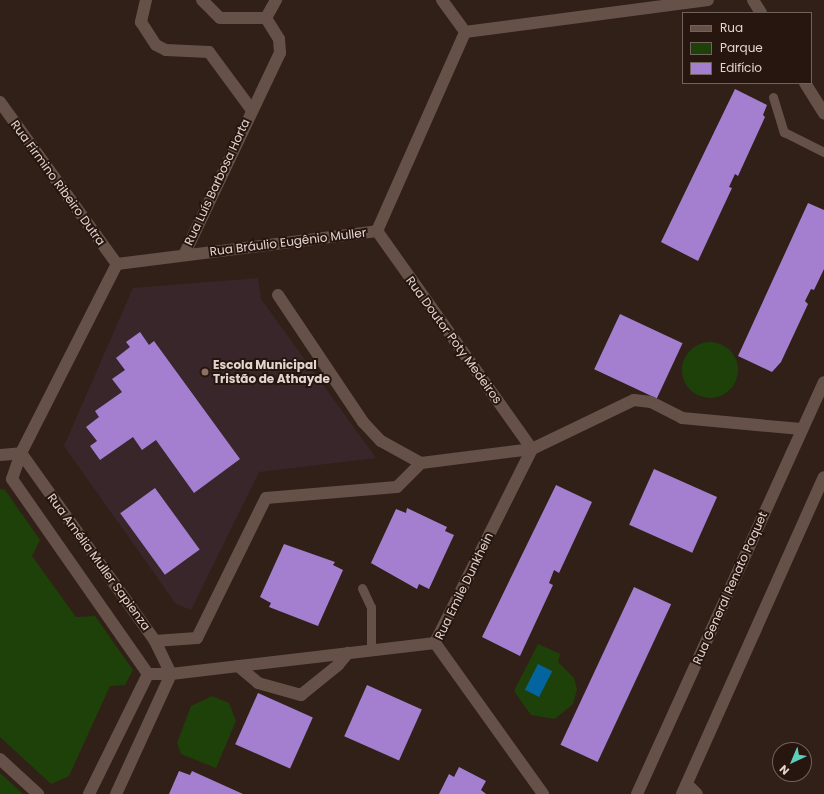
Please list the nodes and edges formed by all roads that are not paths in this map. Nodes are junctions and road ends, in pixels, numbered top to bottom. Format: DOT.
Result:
graph roads {
  1 [pos="146,0"];
  2 [pos="202,0"];
  3 [pos="276,0"];
  4 [pos="442,0"];
  5 [pos="708,0"];
  6 [pos="753,0"];
  7 [pos="760,12"];
  8 [pos="266,18"];
  9 [pos="465,32"];
  10 [pos="806,84"];
  11 [pos="773,96"];
  12 [pos="0,102"];
  13 [pos="251,109"];
  14 [pos="824,112"];
  15 [pos="824,152"];
  16 [pos="377,231"];
  17 [pos="184,255"];
  18 [pos="117,264"];
  19 [pos="278,295"];
  20 [pos="824,382"];
  21 [pos="801,429"];
  22 [pos="532,449"];
  23 [pos="21,453"];
  24 [pos="0,455"];
  25 [pos="420,463"];
  26 [pos="824,477"];
  27 [pos="6,479"];
  28 [pos="362,588"];
  29 [pos="155,641"];
  30 [pos="435,643"];
  31 [pos="370,650"];
  32 [pos="348,653"];
  33 [pos="238,666"];
  34 [pos="148,674"];
  35 [pos="171,674"];
  36 [pos="0,759"];
  37 [pos="684,789"];
  38 [pos="38,794"];
  39 [pos="89,794"];
  40 [pos="116,794"];
  41 [pos="543,794"];
  42 [pos="637,794"];
  43 [pos="698,794"];
  1 -- 13 [label="street, Rua Luís Barbosa Horta"];
  2 -- 8 [label="street"];
  3 -- 8 [label="street"];
  4 -- 9 [label="street"];
  5 -- 9 [label="street"];
  6 -- 7 [label="street"];
  8 -- 13 [label="street, Rua Luís Barbosa Horta"];
  9 -- 16 [label="street, Rua Bráulio Eugênio Muller"];
  10 -- 14 [label="street"];
  11 -- 15 [label="lane"];
  12 -- 18 [label="street, Rua Firmino Ribeiro Dutra"];
  13 -- 17 [label="street, Rua Luís Barbosa Horta"];
  16 -- 17 [label="street, Rua Bráulio Eugênio Muller"];
  16 -- 22 [label="street, Rua Doutor Poty Medeiros"];
  17 -- 18 [label="street, Rua Bráulio Eugênio Muller"];
  18 -- 23 [label="street"];
  19 -- 25 [label="street"];
  20 -- 21 [label="street, Rua General Renato Paquet"];
  21 -- 22 [label="street"];
  21 -- 42 [label="street, Rua General Renato Paquet"];
  22 -- 25 [label="street"];
  22 -- 30 [label="street, Rua Emile Dunkhein"];
  23 -- 24 [label="street"];
  23 -- 27 [label="street"];
  23 -- 29 [label="street, Rua Amélia Muller Sapienza"];
  25 -- 29 [label="street"];
  26 -- 37 [label="street"];
  27 -- 34 [label="street, Rua Amélia Muller Sapienza"];
  28 -- 31 [label="lane"];
  29 -- 35 [label="street, Rua Amélia Muller Sapienza"];
  30 -- 31 [label="street"];
  30 -- 41 [label="street, Rua Emile Dunkhein"];
  31 -- 32 [label="street"];
  32 -- 33 [label="street"];
  32 -- 33 [label="street"];
  33 -- 35 [label="street"];
  34 -- 35 [label="street"];
  34 -- 39 [label="street"];
  35 -- 40 [label="street"];
  36 -- 38 [label="street"];
  37 -- 43 [label="street"];
}
